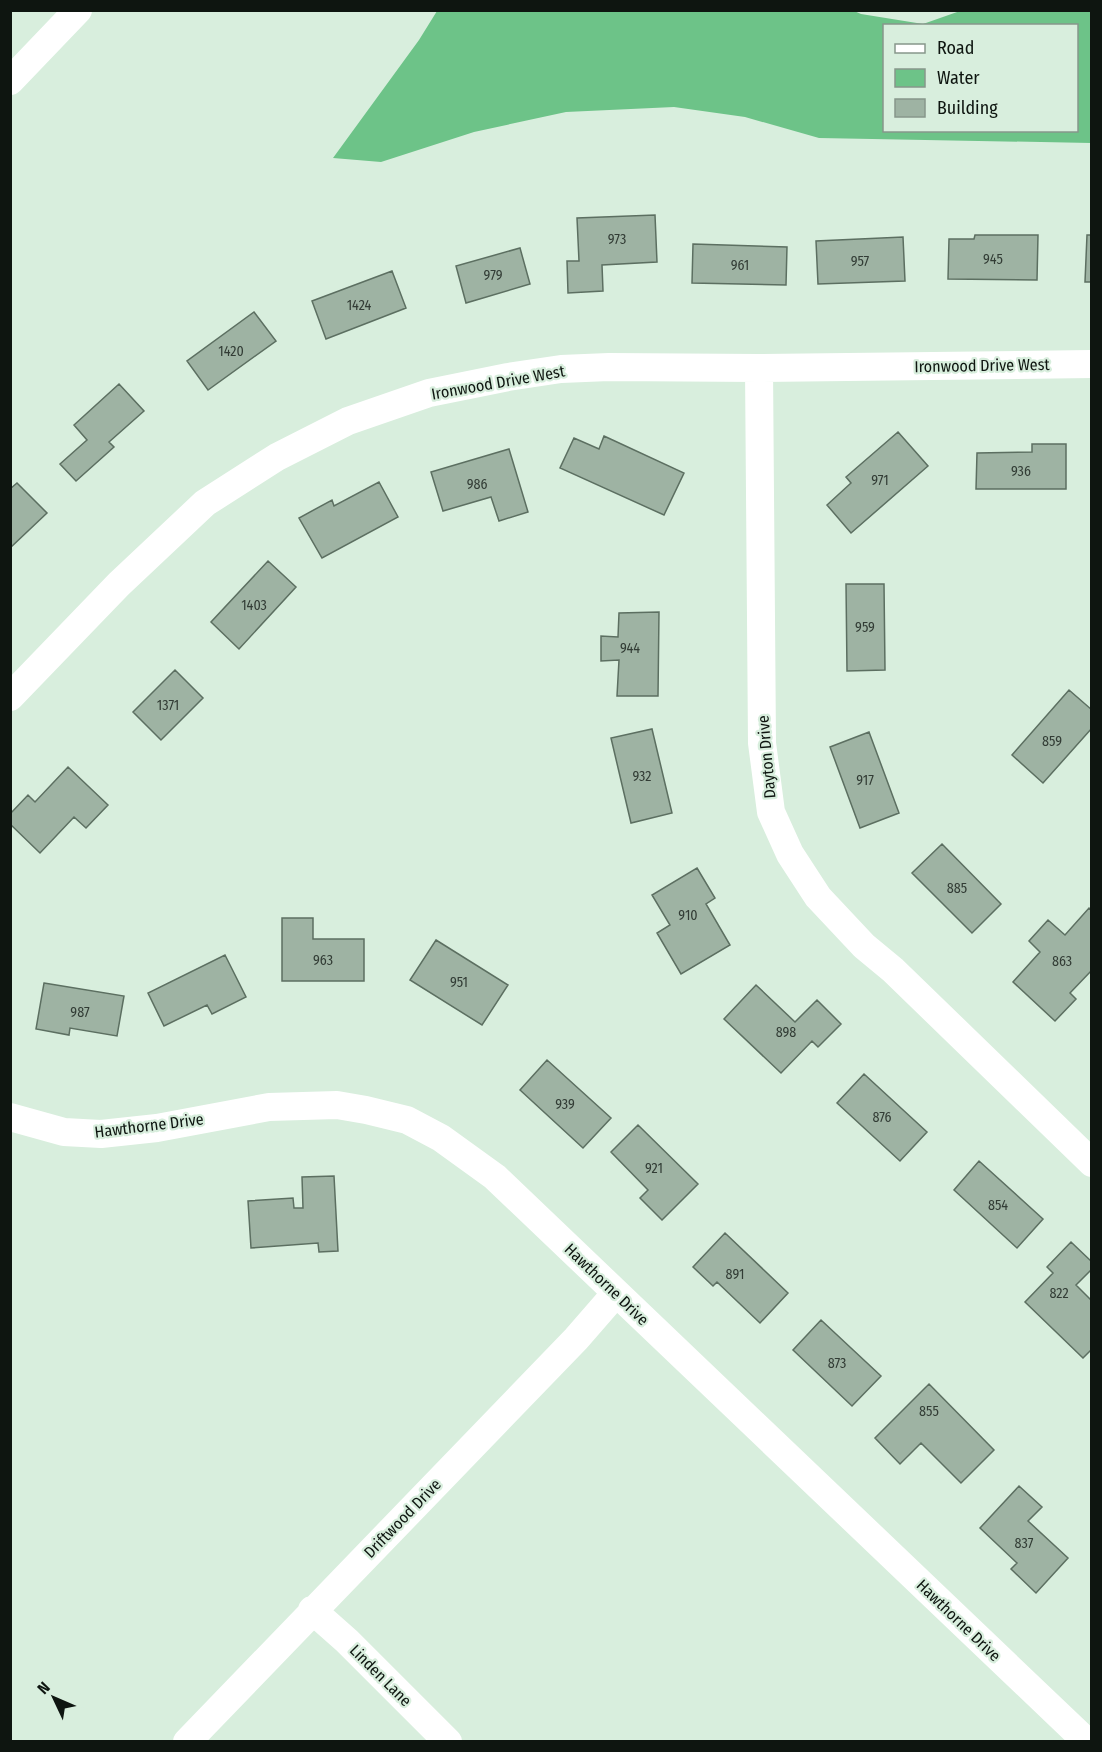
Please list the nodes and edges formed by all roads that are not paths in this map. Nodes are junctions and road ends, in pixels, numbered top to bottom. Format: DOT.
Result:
graph roads {
  1 [pos="78,10"];
  2 [pos="10,81"];
  3 [pos="1092,364"];
  4 [pos="759,368"];
  5 [pos="10,697"];
  6 [pos="10,1118"];
  7 [pos="1086,1146"];
  8 [pos="616,1293"];
  9 [pos="312,1611"];
  10 [pos="187,1742"];
  11 [pos="448,1742"];
  12 [pos="1087,1742"];
  1 -- 2 [label="street"];
  3 -- 4 [label="street, Ironwood Drive West"];
  4 -- 5 [label="street, Ironwood Drive West"];
  4 -- 7 [label="street, Dayton Drive"];
  6 -- 8 [label="street, Hawthorne Drive"];
  8 -- 9 [label="street, Driftwood Drive"];
  8 -- 12 [label="street, Hawthorne Drive"];
  9 -- 10 [label="street, Driftwood Drive"];
  9 -- 11 [label="street, Linden Lane"];
}
